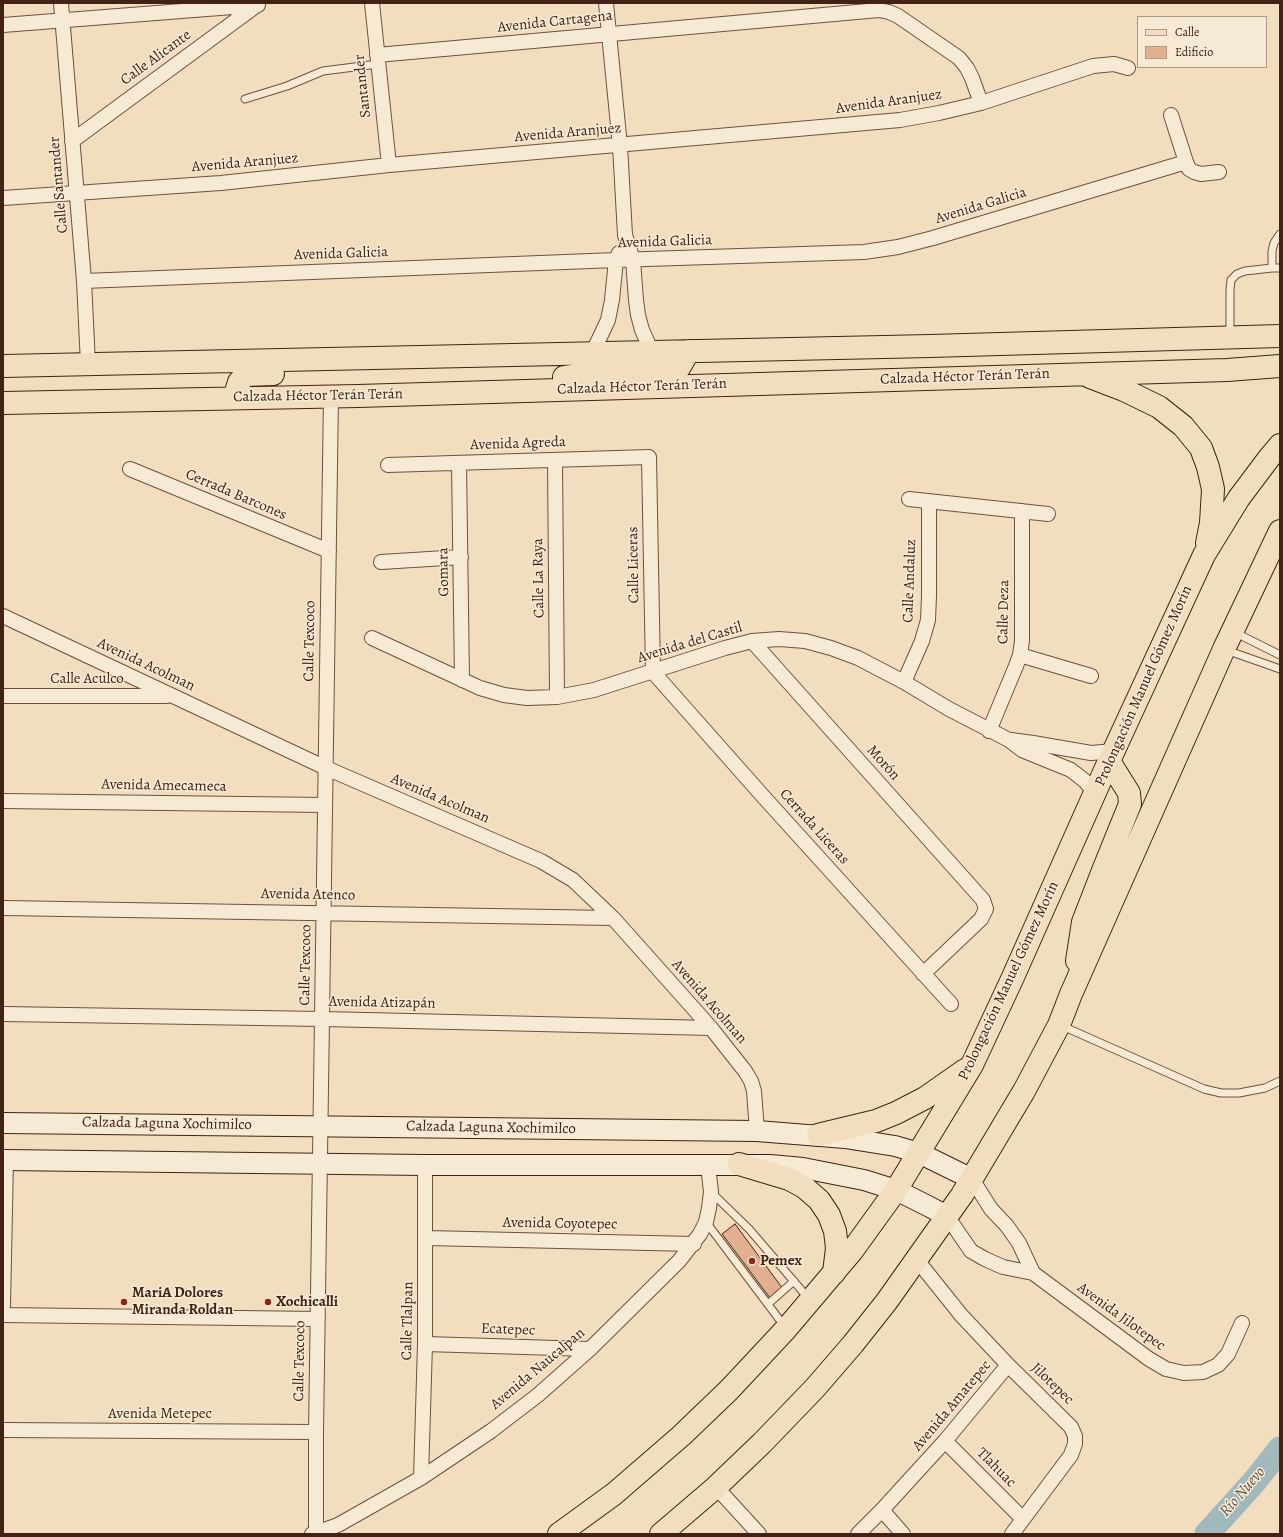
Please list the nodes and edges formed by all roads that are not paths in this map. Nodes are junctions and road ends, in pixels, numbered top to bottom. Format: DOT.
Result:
graph roads {
  1 [pos="61,3"];
  2 [pos="372,3"];
  3 [pos="606,3"];
  4 [pos="259,4"];
  5 [pos="62,20"];
  6 [pos="3,25"];
  7 [pos="608,33"];
  8 [pos="377,60"];
  9 [pos="1128,68"];
  10 [pos="245,99"];
  11 [pos="981,103"];
  12 [pos="1171,115"];
  13 [pos="72,141"];
  14 [pos="620,146"];
  15 [pos="1186,162"];
  16 [pos="389,165"];
  17 [pos="1219,172"];
  18 [pos="76,193"];
  19 [pos="3,198"];
  20 [pos="1280,234"];
  21 [pos="625,235"];
  22 [pos="616,260"];
  23 [pos="633,260"];
  24 [pos="1276,268"];
  25 [pos="84,281"];
  26 [pos="1280,336"];
  27 [pos="1230,337"];
  28 [pos="688,351"];
  29 [pos="652,352"];
  30 [pos="592,354"];
  31 [pos="388,358"];
  32 [pos="88,364"];
  33 [pos="3,366"];
  34 [pos="1280,366"];
  35 [pos="1082,373"];
  36 [pos="509,391"];
  37 [pos="331,396"];
  38 [pos="234,398"];
  39 [pos="3,403"];
  40 [pos="1280,445"];
  41 [pos="649,457"];
  42 [pos="555,460"];
  43 [pos="459,462"];
  44 [pos="388,465"];
  45 [pos="130,469"];
  46 [pos="909,499"];
  47 [pos="929,501"];
  48 [pos="1022,511"];
  49 [pos="1048,514"];
  50 [pos="1280,531"];
  51 [pos="329,551"];
  52 [pos="1204,555"];
  53 [pos="461,558"];
  54 [pos="381,562"];
  55 [pos="3,616"];
  56 [pos="372,638"];
  57 [pos="1228,640"];
  58 [pos="752,641"];
  59 [pos="1280,654"];
  60 [pos="1020,655"];
  61 [pos="1280,670"];
  62 [pos="653,672"];
  63 [pos="1091,676"];
  64 [pos="462,680"];
  65 [pos="904,682"];
  66 [pos="3,696"];
  67 [pos="171,696"];
  68 [pos="557,697"];
  69 [pos="989,731"];
  70 [pos="1009,740"];
  71 [pos="1112,756"];
  72 [pos="326,768"];
  73 [pos="1096,794"];
  74 [pos="3,801"];
  75 [pos="325,805"];
  76 [pos="3,908"];
  77 [pos="324,912"];
  78 [pos="613,918"];
  79 [pos="923,974"];
  80 [pos="1071,994"];
  81 [pos="951,1004"];
  82 [pos="3,1014"];
  83 [pos="323,1019"];
  84 [pos="1059,1025"];
  85 [pos="711,1028"];
  86 [pos="972,1065"];
  87 [pos="1280,1081"];
  88 [pos="3,1123"];
  89 [pos="321,1126"];
  90 [pos="757,1131"];
  91 [pos="818,1135"];
  92 [pos="918,1153"];
  93 [pos="5,1160"];
  94 [pos="321,1163"];
  95 [pos="740,1164"];
  96 [pos="425,1165"];
  97 [pos="708,1165"];
  98 [pos="972,1179"];
  99 [pos="896,1190"];
  100 [pos="711,1192"];
  101 [pos="947,1216"];
  102 [pos="706,1222"];
  103 [pos="426,1238"];
  104 [pos="694,1244"];
  105 [pos="917,1260"];
  106 [pos="834,1273"];
  107 [pos="1033,1273"];
  108 [pos="794,1281"];
  109 [pos="810,1300"];
  110 [pos="768,1304"];
  111 [pos="3,1306"];
  112 [pos="3,1315"];
  113 [pos="318,1319"];
  114 [pos="1242,1323"];
  115 [pos="786,1328"];
  116 [pos="425,1344"];
  117 [pos="590,1349"];
  118 [pos="1008,1365"];
  119 [pos="3,1430"];
  120 [pos="316,1432"];
  121 [pos="945,1441"];
  122 [pos="421,1478"];
  123 [pos="716,1487"];
  124 [pos="882,1510"];
  125 [pos="1023,1519"];
  126 [pos="312,1534"];
  127 [pos="316,1534"];
  128 [pos="559,1534"];
  129 [pos="661,1534"];
  130 [pos="759,1534"];
  131 [pos="858,1534"];
  132 [pos="903,1534"];
  133 [pos="1012,1534"];
  1 -- 5 [label="street, Calle Santander"];
  2 -- 8 [label="street, Santander"];
  3 -- 7 [label="street"];
  4 -- 5 [label="street"];
  4 -- 13 [label="street, Calle Alicante"];
  5 -- 6 [label="street"];
  5 -- 13 [label="street, Calle Santander"];
  7 -- 8 [label="street, Avenida Cartagena"];
  7 -- 11 [label="street, Avenida Cartagena"];
  7 -- 14 [label="street"];
  8 -- 10 [label="lane"];
  8 -- 16 [label="street, Santander"];
  9 -- 11 [label="street, Avenida Aranjuez"];
  11 -- 14 [label="street, Avenida Aranjuez"];
  12 -- 15 [label="street"];
  13 -- 18 [label="street, Calle Santander"];
  14 -- 16 [label="street, Avenida Aranjuez"];
  14 -- 21 [label="street"];
  15 -- 17 [label="street"];
  15 -- 23 [label="street, Avenida Galicia"];
  16 -- 18 [label="street, Avenida Aranjuez"];
  18 -- 19 [label="street, Avenida Aranjuez"];
  18 -- 25 [label="street, Calle Santander"];
  20 -- 24 [label="lane"];
  21 -- 22 [label="street"];
  21 -- 23 [label="street"];
  22 -- 23 [label="street, Avenida Galicia"];
  22 -- 25 [label="street, Avenida Galicia"];
  22 -- 30 [label="street"];
  23 -- 29 [label="street"];
  24 -- 27 [label="lane"];
  25 -- 32 [label="street, Calle Santander"];
  26 -- 27 [label="main road, Calzada Héctor Terán Terán"];
  27 -- 28 [label="main road, Calzada Héctor Terán Terán"];
  28 -- 29 [label="main road, Calzada Héctor Terán Terán"];
  28 -- 36 [label="main road"];
  29 -- 30 [label="main road, Calzada Héctor Terán Terán"];
  30 -- 31 [label="main road, Calzada Héctor Terán Terán"];
  31 -- 32 [label="main road, Calzada Héctor Terán Terán"];
  31 -- 38 [label="main road"];
  32 -- 33 [label="main road, Calzada Héctor Terán Terán"];
  34 -- 35 [label="main road, Calzada Héctor Terán Terán"];
  35 -- 36 [label="main road, Calzada Héctor Terán Terán"];
  35 -- 52 [label="main road"];
  36 -- 37 [label="main road, Calzada Héctor Terán Terán"];
  37 -- 38 [label="main road, Calzada Héctor Terán Terán"];
  37 -- 51 [label="street, Calle Texcoco"];
  38 -- 39 [label="main road, Calzada Héctor Terán Terán"];
  40 -- 52 [label="main road, Prolongación Manuel Gómez Morín"];
  41 -- 42 [label="street, Avenida Agreda"];
  41 -- 62 [label="street, Calle Liceras"];
  42 -- 43 [label="street, Avenida Agreda"];
  42 -- 68 [label="street, Calle La Raya"];
  43 -- 44 [label="street, Avenida Agreda"];
  43 -- 53 [label="street, Gomara"];
  45 -- 51 [label="street, Cerrada Barcones"];
  46 -- 47 [label="street"];
  47 -- 48 [label="street"];
  47 -- 65 [label="street, Calle Andaluz"];
  48 -- 49 [label="street"];
  48 -- 60 [label="street, Calle Deza"];
  50 -- 57 [label="main road"];
  51 -- 72 [label="street, Calle Texcoco"];
  52 -- 71 [label="main road, Prolongación Manuel Gómez Morín"];
  53 -- 54 [label="street"];
  53 -- 64 [label="street, Gomara"];
  55 -- 67 [label="street, Avenida Acolman"];
  56 -- 64 [label="street, Avenida del Castil"];
  57 -- 59 [label="lane"];
  57 -- 61 [label="lane"];
  57 -- 80 [label="main road"];
  58 -- 62 [label="street, Avenida del Castil"];
  58 -- 65 [label="street, Avenida del Castil"];
  58 -- 79 [label="street, Morón"];
  60 -- 63 [label="street"];
  60 -- 69 [label="street, Calle Deza"];
  62 -- 68 [label="street, Avenida del Castil"];
  62 -- 79 [label="street, Cerrada Liceras"];
  64 -- 68 [label="street, Avenida del Castil"];
  65 -- 69 [label="street, Avenida del Castil"];
  66 -- 67 [label="street, Calle Aculco"];
  67 -- 72 [label="street, Avenida Acolman"];
  69 -- 70 [label="street, Avenida del Castil"];
  70 -- 71 [label="street, Avenida del Castil"];
  70 -- 73 [label="street, Avenida del Castil"];
  71 -- 73 [label="main road, Prolongación Manuel Gómez Morín"];
  71 -- 80 [label="main road"];
  72 -- 75 [label="street, Calle Texcoco"];
  72 -- 78 [label="street, Avenida Acolman"];
  73 -- 86 [label="main road, Prolongación Manuel Gómez Morín"];
  74 -- 75 [label="street, Avenida Amecameca"];
  75 -- 77 [label="street, Calle Texcoco"];
  76 -- 77 [label="street, Avenida Atenco"];
  77 -- 78 [label="street, Avenida Atenco"];
  77 -- 83 [label="street, Calle Texcoco"];
  78 -- 85 [label="street, Avenida Acolman"];
  79 -- 81 [label="street, Cerrada Liceras"];
  80 -- 84 [label="main road"];
  82 -- 83 [label="street, Avenida Atizapán"];
  83 -- 85 [label="street, Avenida Atizapán"];
  83 -- 89 [label="street, Calle Texcoco"];
  84 -- 87 [label="lane"];
  84 -- 98 [label="main road"];
  85 -- 90 [label="street, Avenida Acolman"];
  86 -- 91 [label="main road"];
  86 -- 92 [label="main road, Prolongación Manuel Gómez Morín"];
  88 -- 89 [label="main road, Calzada Laguna Xochimilco"];
  89 -- 90 [label="main road, Calzada Laguna Xochimilco"];
  89 -- 94 [label="street, Calle Texcoco"];
  90 -- 91 [label="main road, Calzada Laguna Xochimilco"];
  91 -- 92 [label="main road, Calzada Laguna Xochimilco"];
  92 -- 98 [label="main road, Calzada Laguna Xochimilco"];
  92 -- 99 [label="main road, Prolongación Manuel Gómez Morín"];
  93 -- 94 [label="main road"];
  93 -- 111 [label="street"];
  94 -- 96 [label="main road"];
  94 -- 113 [label="street, Calle Texcoco"];
  95 -- 97 [label="main road"];
  95 -- 99 [label="main road"];
  95 -- 106 [label="main road"];
  96 -- 97 [label="main road"];
  96 -- 103 [label="street, Calle Tlalpan"];
  97 -- 100 [label="street, Avenida Naucalpan"];
  98 -- 101 [label="main road"];
  98 -- 107 [label="street, Avenida Jilotepec"];
  99 -- 101 [label="main road"];
  99 -- 106 [label="main road, Prolongación Manuel Gómez Morín"];
  100 -- 102 [label="street, Avenida Naucalpan"];
  100 -- 108 [label="lane"];
  101 -- 105 [label="main road"];
  101 -- 107 [label="street, Avenida Jilotepec"];
  102 -- 104 [label="street, Avenida Naucalpan"];
  102 -- 110 [label="lane"];
  103 -- 104 [label="street, Avenida Coyotepec"];
  103 -- 116 [label="street, Calle Tlalpan"];
  104 -- 117 [label="street, Avenida Naucalpan"];
  105 -- 118 [label="street, Avenida Amatepec"];
  105 -- 123 [label="main road"];
  106 -- 109 [label="main road, Prolongación Manuel Gómez Morín"];
  107 -- 114 [label="street, Avenida Jilotepec"];
  108 -- 109 [label="lane"];
  108 -- 110 [label="lane"];
  109 -- 115 [label="main road, Prolongación Manuel Gómez Morín"];
  110 -- 115 [label="lane"];
  112 -- 113 [label="street"];
  113 -- 120 [label="street, Calle Texcoco"];
  115 -- 128 [label="main road, Prolongación Manuel Gómez Morín"];
  116 -- 117 [label="street, Ecatepec"];
  116 -- 122 [label="street, Calle Tlalpan"];
  117 -- 122 [label="street, Avenida Naucalpan"];
  118 -- 121 [label="street, Avenida Amatepec"];
  118 -- 125 [label="street, Jilotepec"];
  119 -- 120 [label="street, Avenida Metepec"];
  120 -- 127 [label="street, Calle Texcoco"];
  121 -- 124 [label="street, Avenida Amatepec"];
  121 -- 125 [label="street, Tlahuac"];
  122 -- 127 [label="street, Avenida Naucalpan"];
  123 -- 129 [label="main road"];
  123 -- 130 [label="street"];
  124 -- 131 [label="street, Avenida Amatepec"];
  124 -- 132 [label="street"];
  125 -- 133 [label="street"];
  126 -- 127 [label="street, Avenida Naucalpan"];
}
